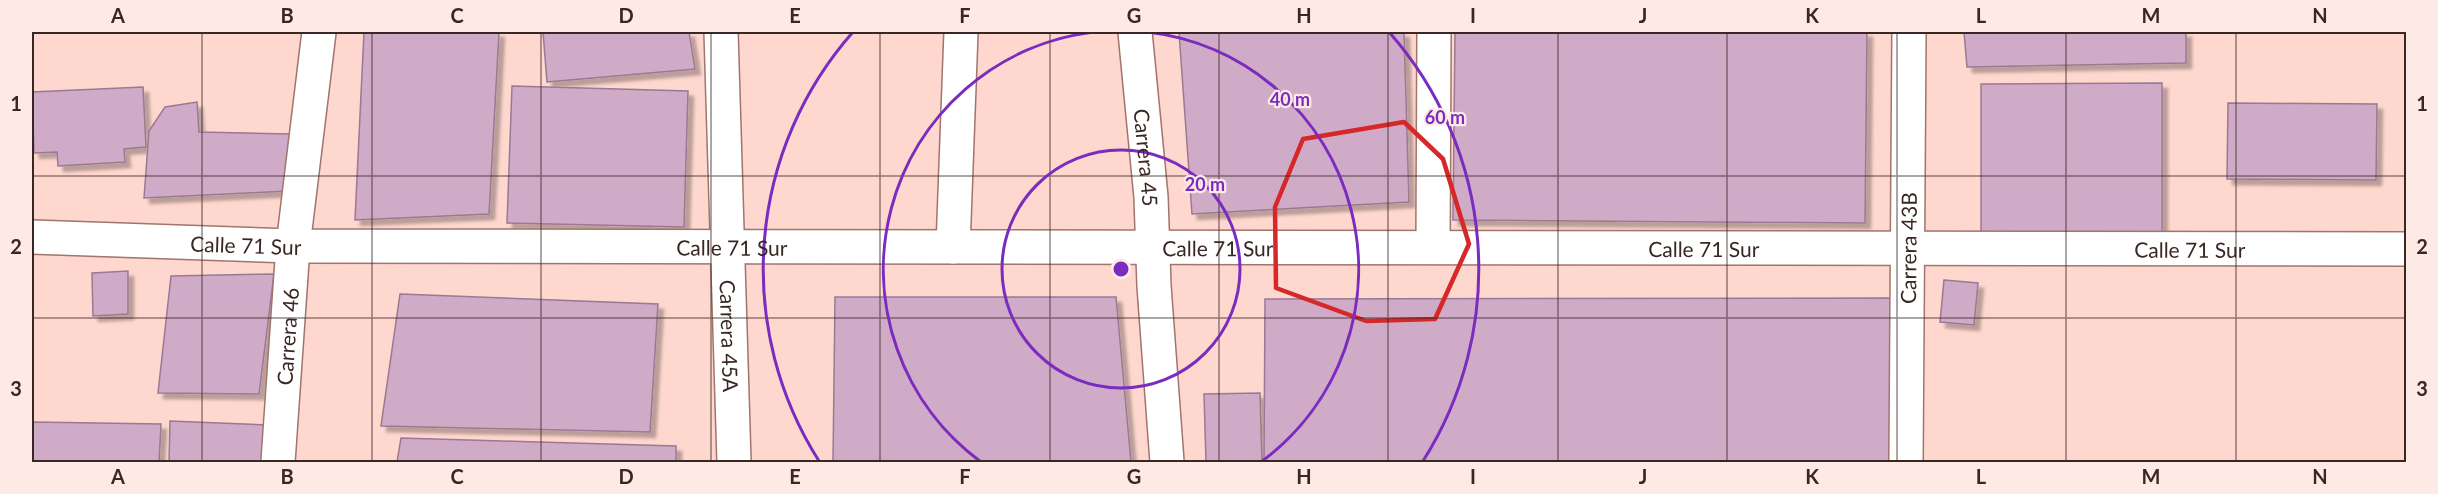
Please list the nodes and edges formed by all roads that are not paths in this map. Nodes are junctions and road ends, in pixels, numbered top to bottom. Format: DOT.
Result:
graph roads {
  1 [pos="319,32"];
  2 [pos="721,32"];
  3 [pos="961,32"];
  4 [pos="1135,32"];
  5 [pos="1434,32"];
  6 [pos="1910,32"];
  7 [pos="32,237"];
  8 [pos="293,246"];
  9 [pos="727,247"];
  10 [pos="953,247"];
  11 [pos="1153,247"];
  12 [pos="1433,247"];
  13 [pos="1908,247"];
  14 [pos="2406,249"];
  15 [pos="278,462"];
  16 [pos="734,462"];
  17 [pos="1167,462"];
  18 [pos="1906,462"];
  1 -- 8 [label="street, Carrera 46"];
  2 -- 9 [label="street, Carrera 45A"];
  3 -- 10 [label="street"];
  4 -- 11 [label="street, Carrera 45"];
  5 -- 12 [label="street"];
  6 -- 13 [label="street, Carrera 43B"];
  7 -- 8 [label="street, Calle 71 Sur"];
  8 -- 9 [label="street, Calle 71 Sur"];
  8 -- 15 [label="street, Carrera 46"];
  9 -- 10 [label="street, Calle 71 Sur"];
  9 -- 16 [label="street, Carrera 45A"];
  10 -- 11 [label="street, Calle 71 Sur"];
  11 -- 12 [label="street, Calle 71 Sur"];
  11 -- 17 [label="street, Carrera 45"];
  12 -- 13 [label="street, Calle 71 Sur"];
  13 -- 14 [label="street, Calle 71 Sur"];
  13 -- 18 [label="street, Carrera 43B"];
}
